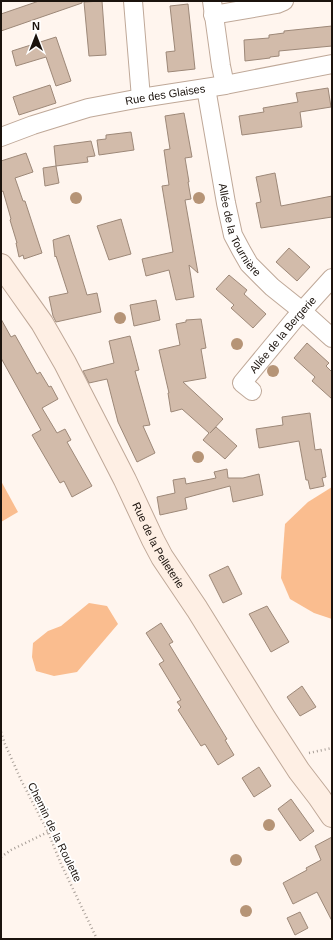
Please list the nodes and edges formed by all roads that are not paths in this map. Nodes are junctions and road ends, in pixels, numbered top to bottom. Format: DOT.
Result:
graph roads {
  1 [pos="133,1"];
  2 [pos="284,1"];
  3 [pos="213,8"];
  4 [pos="332,64"];
  5 [pos="226,85"];
  6 [pos="206,88"];
  7 [pos="141,98"];
  8 [pos="1,137"];
  9 [pos="1,265"];
  10 [pos="332,278"];
  11 [pos="302,311"];
  12 [pos="332,338"];
  13 [pos="252,391"];
  14 [pos="332,816"];
  1 -- 7 [label="street"];
  2 -- 3 [label="street"];
  3 -- 5 [label="street"];
  4 -- 5 [label="street, Rue des Glaises"];
  5 -- 6 [label="street, Rue des Glaises"];
  6 -- 7 [label="street, Rue des Glaises"];
  6 -- 11 [label="street, Allée de la Tournière"];
  7 -- 8 [label="street, Rue des Glaises"];
  9 -- 14 [label="main road, Rue de la Pelleterie"];
  10 -- 11 [label="street, Allée de la Bergerie"];
  11 -- 12 [label="street, Allée de la Tournière"];
  11 -- 13 [label="street, Allée de la Bergerie"];
}
